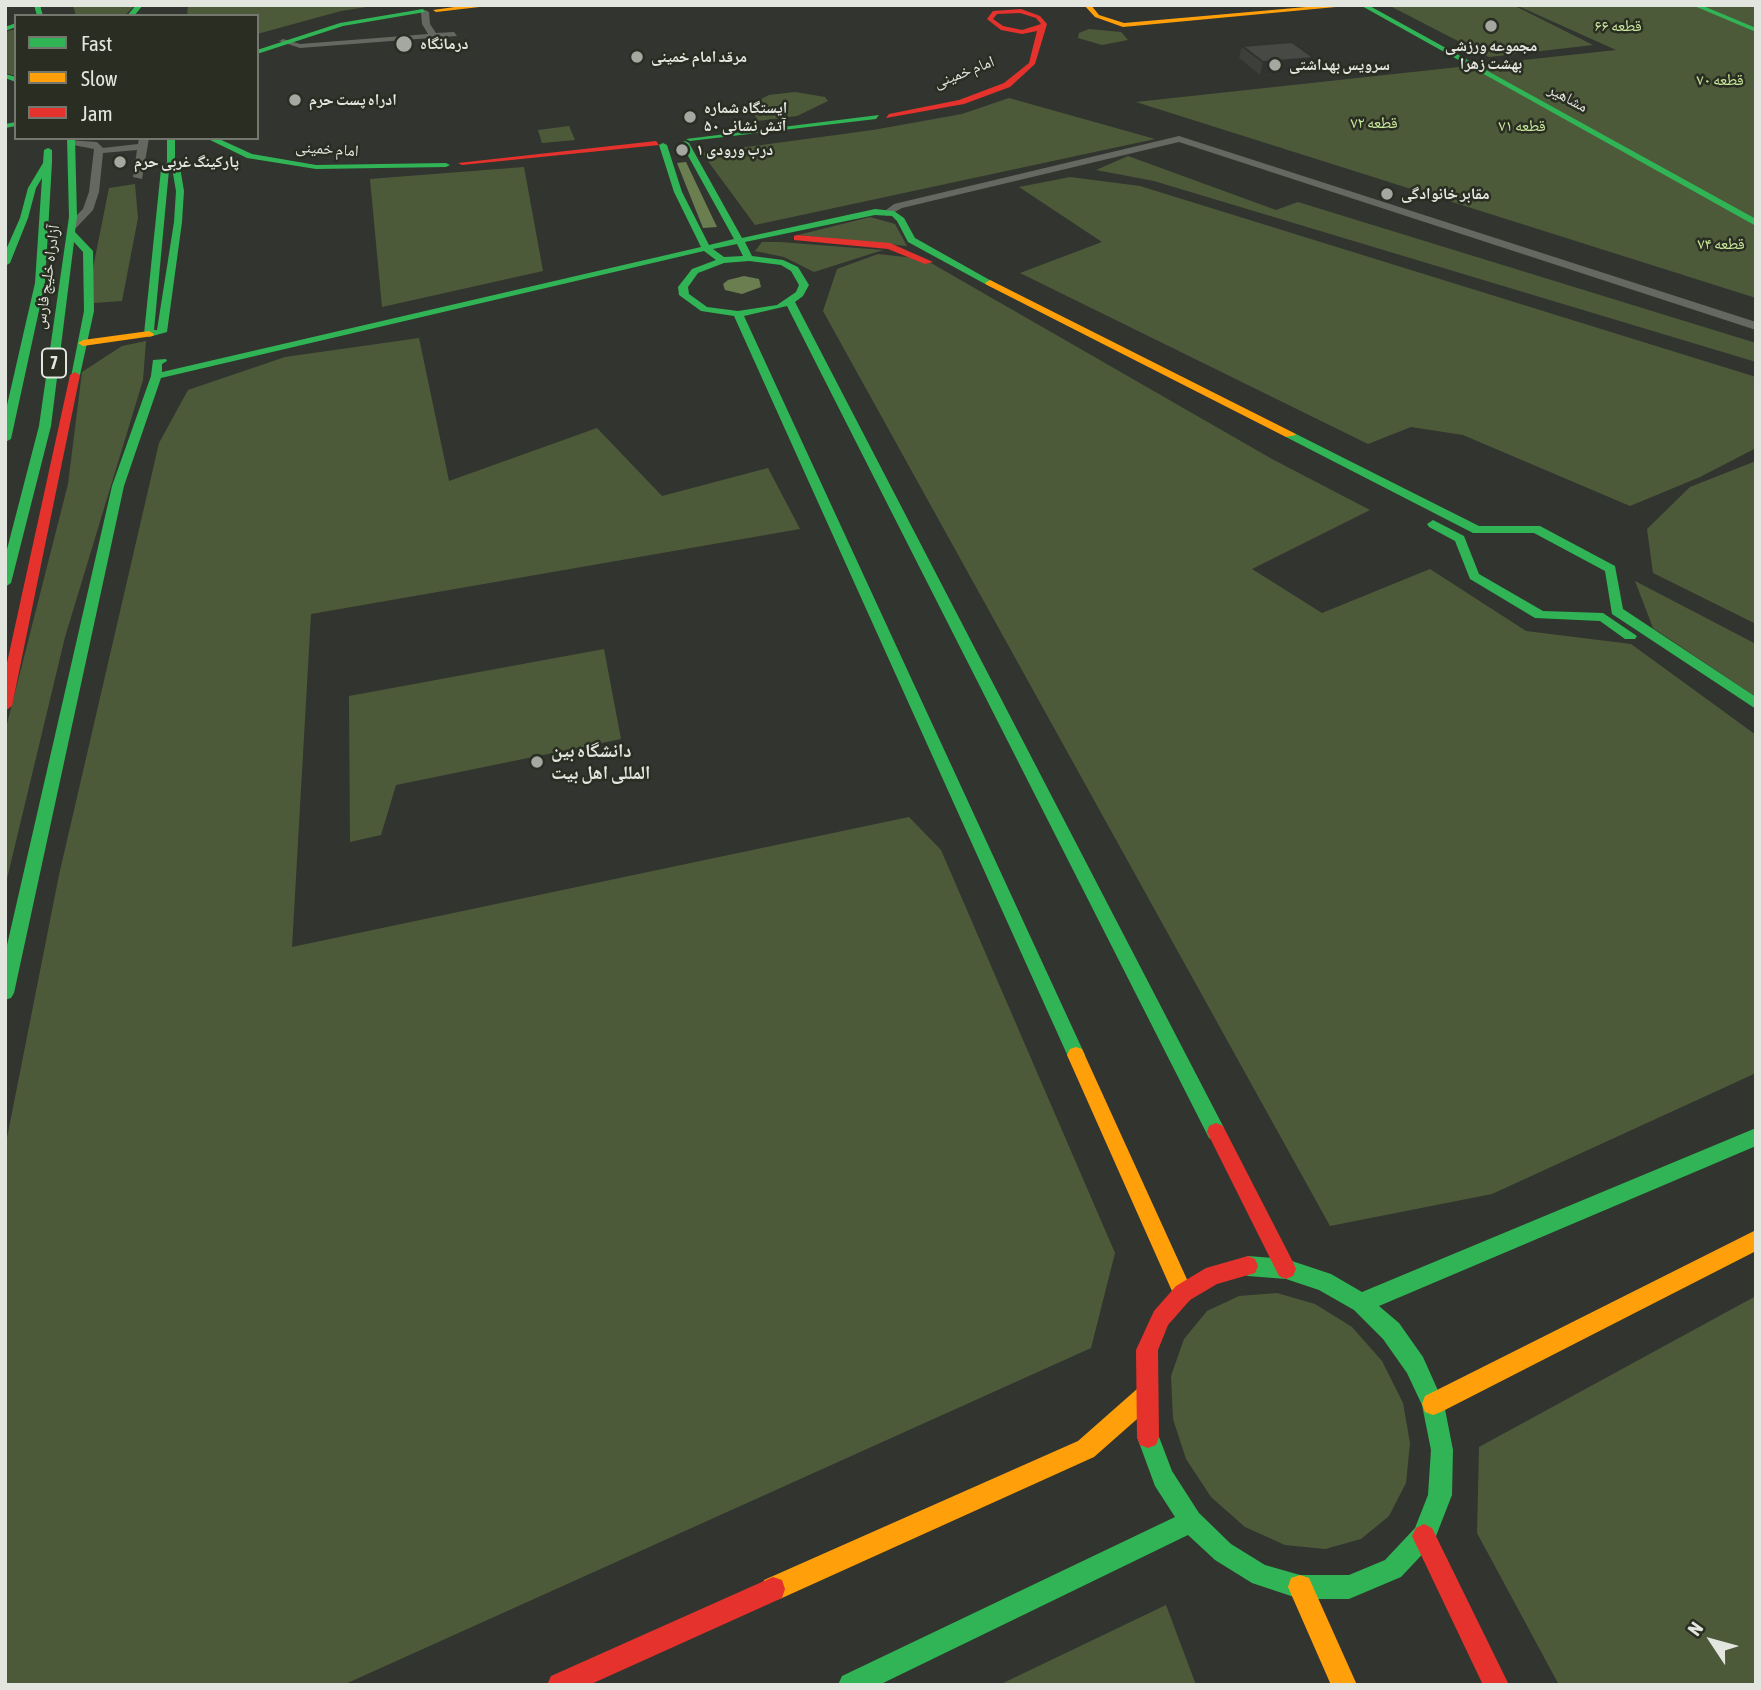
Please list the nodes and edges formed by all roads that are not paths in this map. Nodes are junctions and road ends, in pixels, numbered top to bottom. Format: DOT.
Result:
graph roads {
  1 [pos="453,5"];
  2 [pos="494,5"];
  3 [pos="1073,5"];
  4 [pos="1087,5"];
  5 [pos="1354,5"];
  6 [pos="1363,5"];
  7 [pos="1379,5"];
  8 [pos="1695,5"];
  9 [pos="1732,5"];
  10 [pos="1002,8"];
  11 [pos="429,10"];
  12 [pos="1755,20"];
  13 [pos="1123,25"];
  14 [pos="1041,28"];
  15 [pos="1021,32"];
  16 [pos="454,34"];
  17 [pos="433,36"];
  18 [pos="1431,38"];
  19 [pos="283,41"];
  20 [pos="259,44"];
  21 [pos="259,51"];
  22 [pos="881,114"];
  23 [pos="688,138"];
  24 [pos="47,140"];
  25 [pos="71,140"];
  26 [pos="172,140"];
  27 [pos="214,140"];
  28 [pos="243,140"];
  29 [pos="143,142"];
  30 [pos="657,142"];
  31 [pos="99,151"];
  32 [pos="453,161"];
  33 [pos="48,162"];
  34 [pos="138,177"];
  35 [pos="887,213"];
  36 [pos="1756,214"];
  37 [pos="1756,223"];
  38 [pos="71,229"];
  39 [pos="774,236"];
  40 [pos="735,238"];
  41 [pos="704,243"];
  42 [pos="749,258"];
  43 [pos="723,260"];
  44 [pos="5,263"];
  45 [pos="790,302"];
  46 [pos="738,314"];
  47 [pos="1756,326"];
  48 [pos="83,343"];
  49 [pos="5,439"];
  50 [pos="1477,530"];
  51 [pos="1460,539"];
  52 [pos="5,583"];
  53 [pos="1610,614"];
  54 [pos="1756,704"];
  55 [pos="5,706"];
  56 [pos="1756,722"];
  57 [pos="5,993"];
  58 [pos="1756,1137"];
  59 [pos="1756,1240"];
  60 [pos="1286,1269"];
  61 [pos="1183,1293"];
  62 [pos="1361,1303"];
  63 [pos="1145,1397"];
  64 [pos="1433,1404"];
  65 [pos="1191,1521"];
  66 [pos="1424,1536"];
  67 [pos="1300,1587"];
  68 [pos="560,1685"];
  69 [pos="851,1685"];
  70 [pos="1344,1685"];
  71 [pos="1496,1685"];
  1 -- 11 [label="main road"];
  2 -- 11 [label="main road"];
  3 -- 13 [label="main road"];
  4 -- 13 [label="main road"];
  5 -- 13 [label="main road"];
  6 -- 18 [label="main road, مشاهیر"];
  7 -- 18 [label="main road, مشاهیر"];
  8 -- 12 [label="main road"];
  9 -- 12 [label="main road"];
  10 -- 14 [label="main road"];
  10 -- 15 [label="main road"];
  11 -- 17 [label="street"];
  11 -- 19 [label="main road"];
  11 -- 20 [label="main road"];
  14 -- 15 [label="main road"];
  14 -- 22 [label="main road, امام خمینی"];
  15 -- 22 [label="main road, امام خمینی"];
  16 -- 17 [label="street"];
  17 -- 19 [label="street"];
  18 -- 36 [label="main road, مشاهیر"];
  18 -- 37 [label="main road, مشاهیر"];
  19 -- 21 [label="main road"];
  22 -- 23 [label="main road, امام خمینی"];
  23 -- 30 [label="main road, امام خمینی"];
  23 -- 40 [label="main road"];
  24 -- 33 [label="main road, آزادراه خلیج فارس / 7"];
  25 -- 31 [label="street"];
  25 -- 38 [label="main road, آزادراه خلیج فارس / 7"];
  26 -- 48 [label="main road"];
  27 -- 32 [label="main road, امام خمینی"];
  28 -- 32 [label="main road, امام خمینی"];
  29 -- 31 [label="street"];
  29 -- 34 [label="street"];
  30 -- 32 [label="main road, امام خمینی"];
  30 -- 41 [label="main road"];
  31 -- 38 [label="street"];
  33 -- 44 [label="main road"];
  33 -- 49 [label="main road, آزادراه خلیج فارس / 7"];
  35 -- 39 [label="main road"];
  35 -- 47 [label="street"];
  35 -- 50 [label="main road"];
  38 -- 48 [label="main road"];
  38 -- 52 [label="main road, آزادراه خلیج فارس / 7"];
  39 -- 40 [label="main road"];
  39 -- 51 [label="main road"];
  40 -- 41 [label="main road"];
  40 -- 42 [label="main road"];
  41 -- 43 [label="main road"];
  41 -- 57 [label="main road"];
  42 -- 43 [label="main road"];
  42 -- 45 [label="main road"];
  43 -- 46 [label="main road"];
  45 -- 46 [label="main road"];
  45 -- 60 [label="main road"];
  46 -- 61 [label="main road"];
  48 -- 55 [label="main road"];
  50 -- 51 [label="main road"];
  50 -- 53 [label="main road"];
  51 -- 53 [label="main road"];
  53 -- 54 [label="main road"];
  53 -- 56 [label="main road"];
  58 -- 62 [label="main road"];
  59 -- 64 [label="main road"];
  60 -- 61 [label="main road"];
  60 -- 62 [label="main road"];
  61 -- 63 [label="main road"];
  62 -- 64 [label="main road"];
  63 -- 65 [label="main road"];
  63 -- 68 [label="main road"];
  64 -- 66 [label="main road"];
  65 -- 67 [label="main road"];
  65 -- 69 [label="main road"];
  66 -- 67 [label="main road"];
  66 -- 71 [label="main road"];
  67 -- 70 [label="main road"];
}
